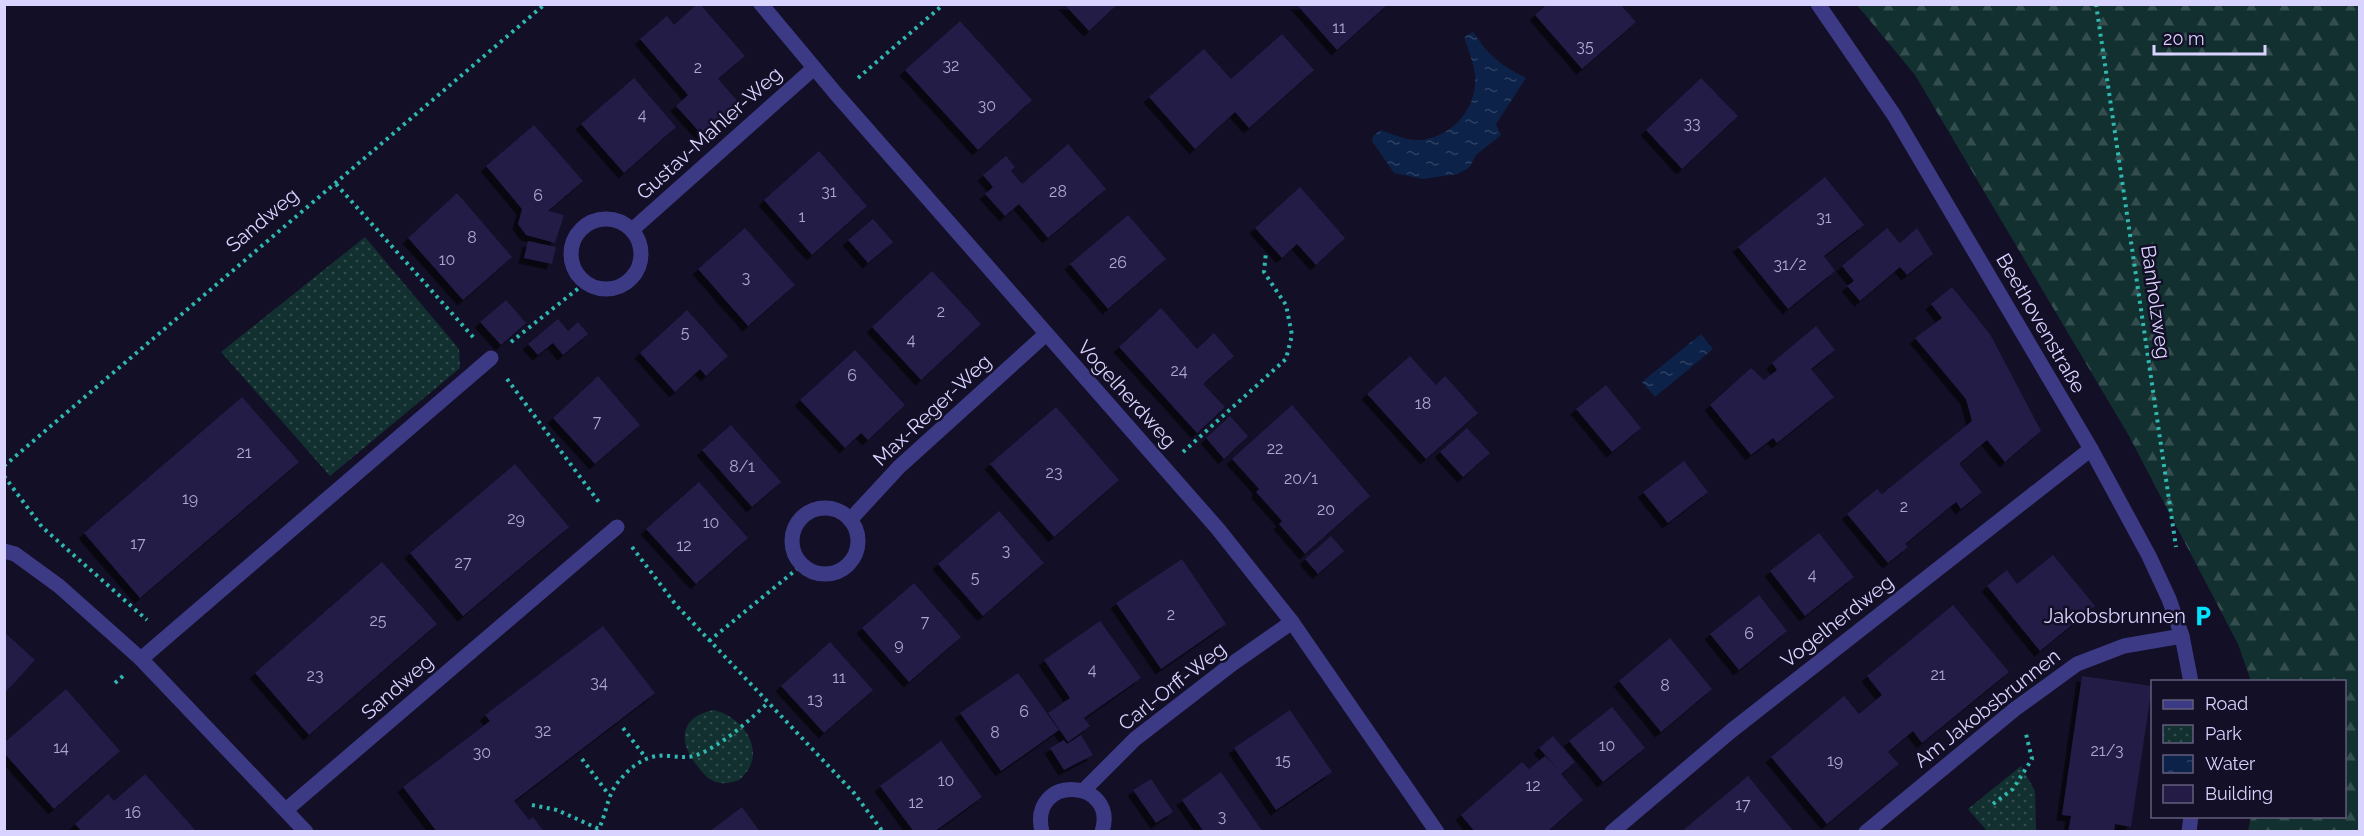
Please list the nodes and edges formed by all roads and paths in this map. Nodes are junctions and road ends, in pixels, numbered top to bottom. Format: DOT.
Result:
graph roads {
  1 [pos="545,4"];
  2 [pos="762,4"];
  3 [pos="944,4"];
  4 [pos="1818,4"];
  5 [pos="2097,4"];
  6 [pos="814,68"];
  7 [pos="837,95"];
  8 [pos="632,230"];
  9 [pos="1266,252"];
  10 [pos="585,283"];
  11 [pos="1046,334"];
  12 [pos="491,358"];
  13 [pos="2091,449"];
  14 [pos="4,466"];
  15 [pos="1165,468"];
  16 [pos="4,476"];
  17 [pos="850,520"];
  18 [pos="617,527"];
  19 [pos="4,550"];
  20 [pos="2177,550"];
  21 [pos="802,565"];
  22 [pos="1292,622"];
  23 [pos="171,634"];
  24 [pos="2182,636"];
  25 [pos="709,641"];
  26 [pos="141,659"];
  27 [pos="2191,680"];
  28 [pos="768,703"];
  29 [pos="2015,709"];
  30 [pos="623,728"];
  31 [pos="646,758"];
  32 [pos="582,759"];
  33 [pos="1084,790"];
  34 [pos="609,795"];
  35 [pos="1993,804"];
  36 [pos="532,805"];
  37 [pos="287,809"];
  38 [pos="598,830"];
  39 [pos="306,831"];
  40 [pos="1042,831"];
  41 [pos="1102,831"];
  42 [pos="1437,831"];
  43 [pos="1612,831"];
  44 [pos="1866,831"];
  1 -- 14 [label="path, Sandweg"];
  2 -- 6 [label="street, Vogelherdweg"];
  3 -- 7 [label="path"];
  4 -- 13 [label="street, Beethovenstraße"];
  5 -- 20 [label="path, Banholzweg"];
  6 -- 7 [label="street, Vogelherdweg"];
  6 -- 8 [label="street, Gustav-Mahler-Weg"];
  7 -- 11 [label="street, Vogelherdweg"];
  8 -- 10 [label="street"];
  8 -- 10 [label="street"];
  9 -- 15 [label="path"];
  10 -- 12 [label="path"];
  11 -- 15 [label="street, Vogelherdweg"];
  11 -- 17 [label="street, Max-Reger-Weg"];
  12 -- 23 [label="street"];
  13 -- 24 [label="street, Beethovenstraße"];
  13 -- 43 [label="street, Vogelherdweg"];
  15 -- 22 [label="street, Vogelherdweg"];
  16 -- 23 [label="path"];
  17 -- 21 [label="street"];
  17 -- 21 [label="street"];
  18 -- 37 [label="street, Sandweg"];
  19 -- 26 [label="street"];
  21 -- 25 [label="path"];
  22 -- 33 [label="street, Carl-Orff-Weg"];
  22 -- 42 [label="street, Vogelherdweg"];
  23 -- 26 [label="street"];
  24 -- 27 [label="street, Beethovenstraße"];
  24 -- 29 [label="street, Am Jakobsbrunnen"];
  26 -- 37 [label="street"];
  28 -- 31 [label="path"];
  29 -- 35 [label="path"];
  29 -- 44 [label="street, Am Jakobsbrunnen"];
  30 -- 31 [label="path"];
  31 -- 34 [label="path"];
  32 -- 34 [label="path"];
  33 -- 40 [label="street"];
  33 -- 41 [label="street"];
  34 -- 38 [label="path"];
  36 -- 38 [label="path"];
  37 -- 39 [label="street"];
}
